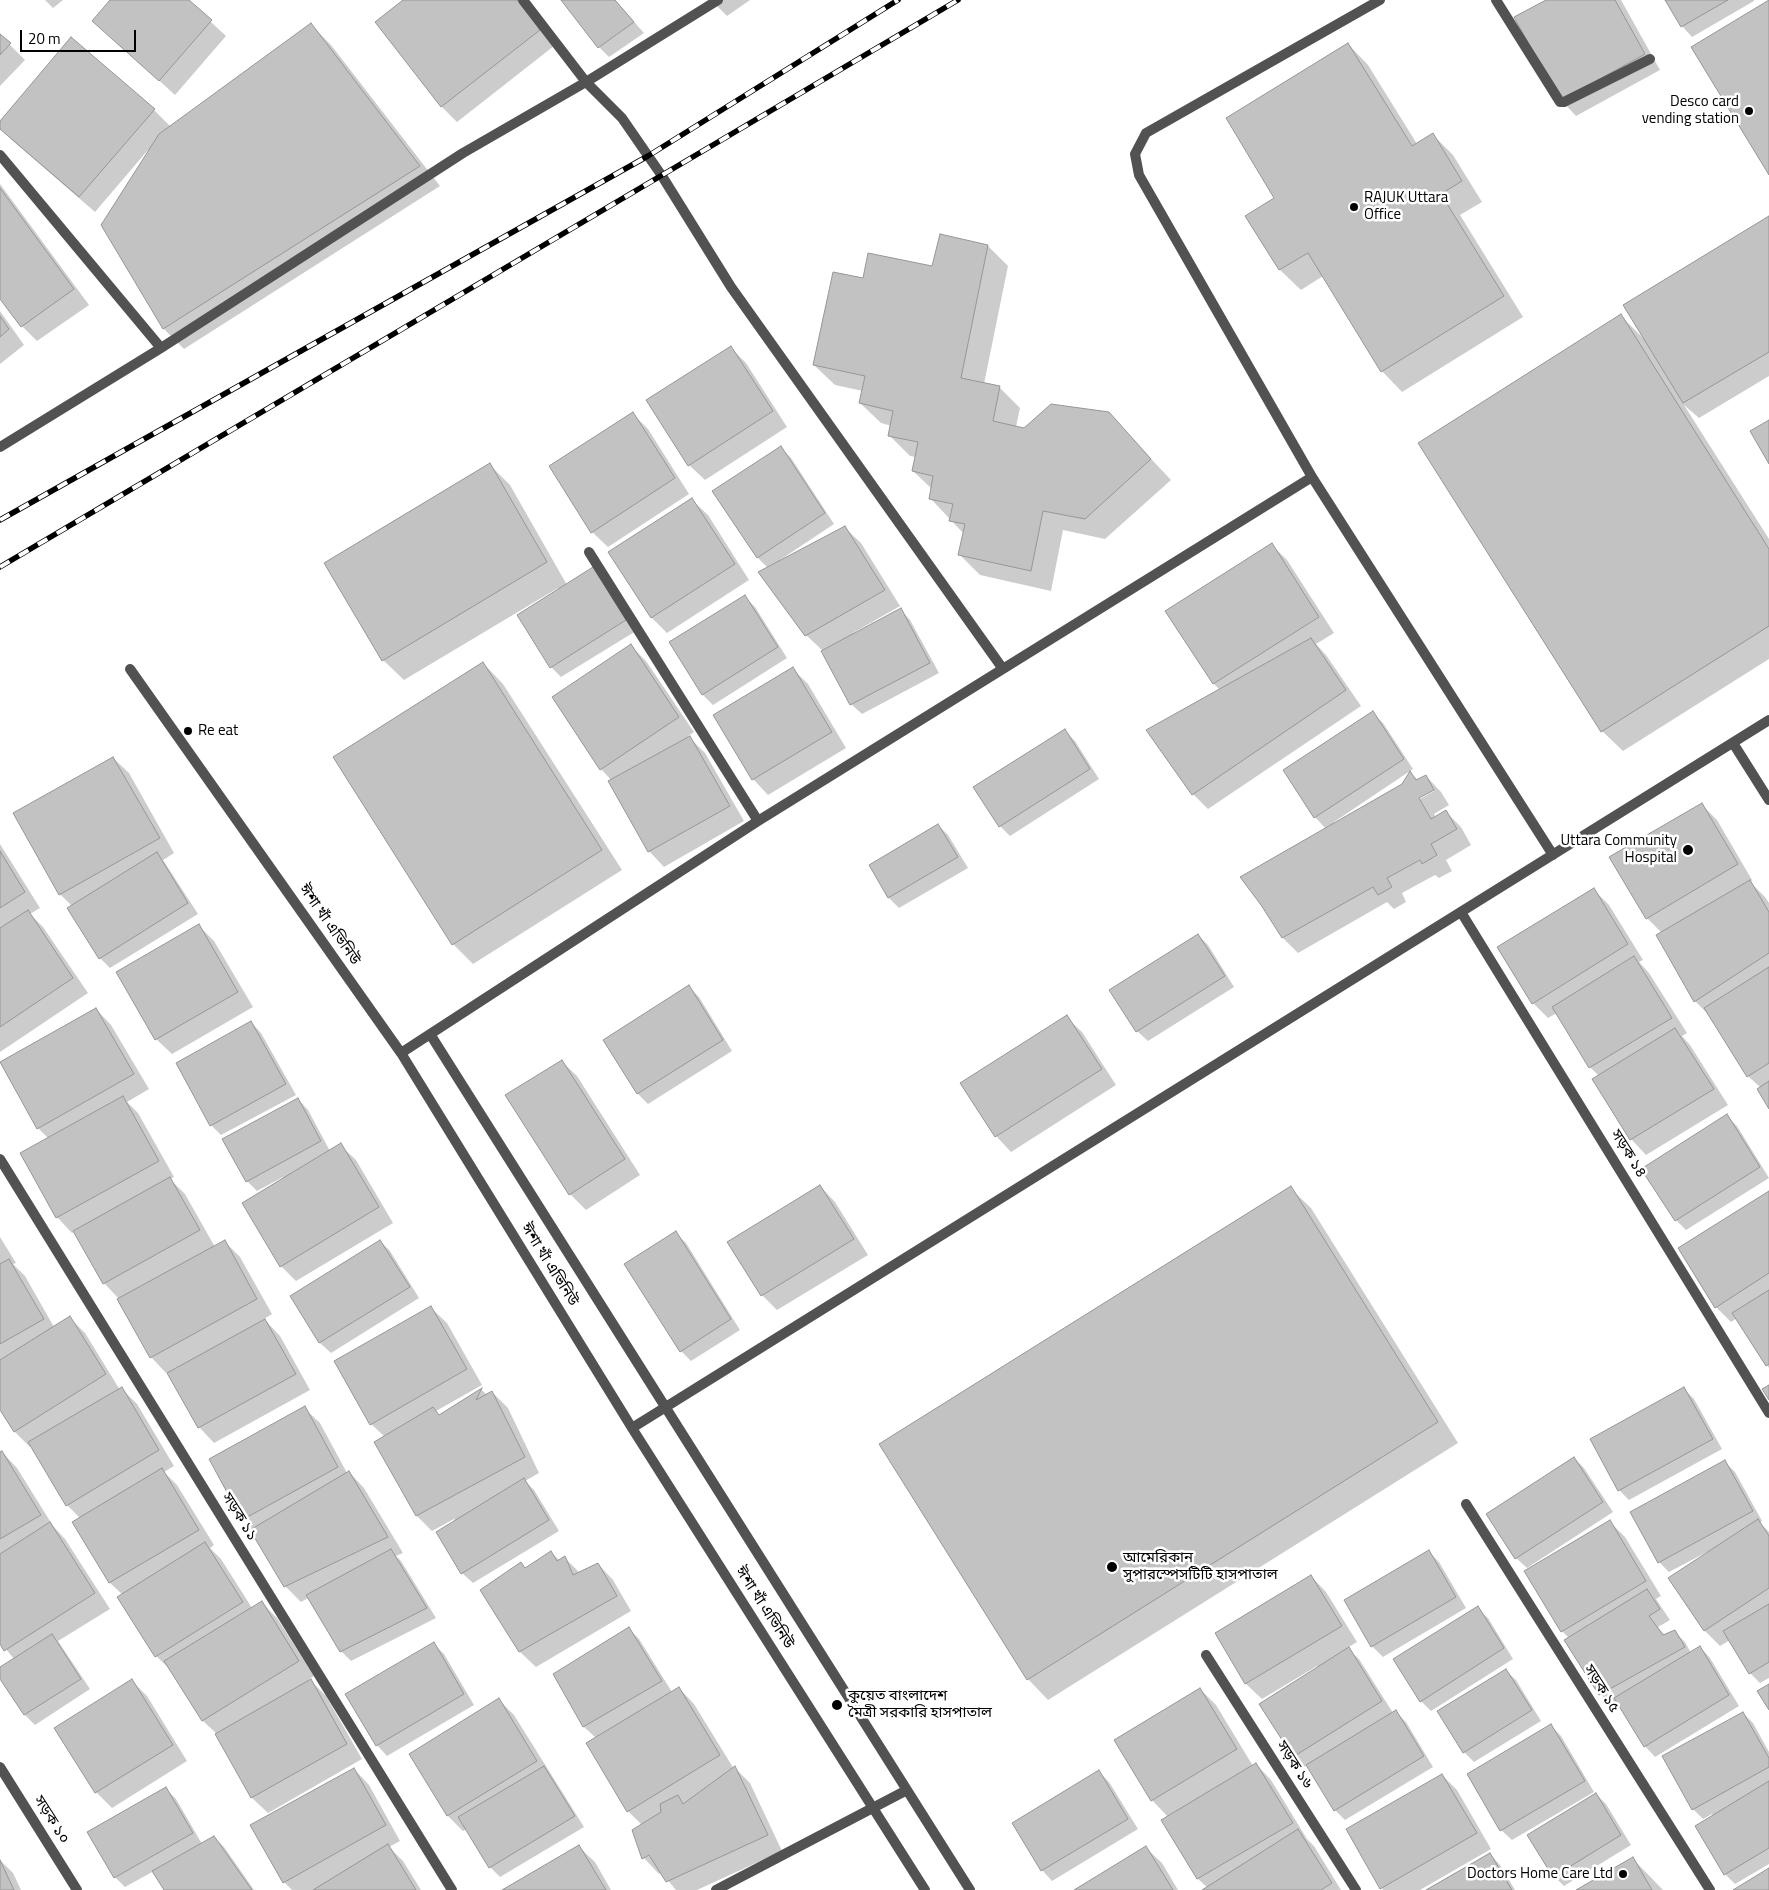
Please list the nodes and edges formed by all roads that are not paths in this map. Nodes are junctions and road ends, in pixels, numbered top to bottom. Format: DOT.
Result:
graph roads {
  1 [pos="523,0"];
  2 [pos="718,0"];
  3 [pos="1380,0"];
  4 [pos="1496,0"];
  5 [pos="1650,58"];
  6 [pos="586,82"];
  7 [pos="0,155"];
  8 [pos="161,348"];
  9 [pos="0,447"];
  10 [pos="1312,478"];
  11 [pos="589,552"];
  12 [pos="130,669"];
  13 [pos="1004,669"];
  14 [pos="1769,720"];
  15 [pos="1733,743"];
  16 [pos="1769,800"];
  17 [pos="758,821"];
  18 [pos="1553,855"];
  19 [pos="1461,912"];
  20 [pos="430,1034"];
  21 [pos="401,1053"];
  22 [pos="0,1159"];
  23 [pos="665,1407"];
  24 [pos="1769,1413"];
  25 [pos="632,1428"];
  26 [pos="1466,1504"];
  27 [pos="1206,1655"];
  28 [pos="0,1767"];
  29 [pos="907,1790"];
  30 [pos="874,1808"];
  31 [pos="77,1890"];
  32 [pos="452,1890"];
  33 [pos="716,1890"];
  34 [pos="925,1890"];
  35 [pos="970,1890"];
  36 [pos="1356,1890"];
  37 [pos="1710,1890"];
  1 -- 6 [label="street"];
  2 -- 6 [label="street"];
  3 -- 10 [label="street"];
  4 -- 5 [label="street"];
  6 -- 8 [label="street"];
  6 -- 13 [label="street"];
  7 -- 8 [label="street"];
  8 -- 9 [label="street"];
  10 -- 13 [label="street"];
  10 -- 18 [label="street"];
  11 -- 17 [label="street"];
  12 -- 21 [label="street, ঈশা খাঁ এভিনিউ"];
  13 -- 17 [label="street"];
  14 -- 15 [label="street"];
  15 -- 16 [label="street"];
  15 -- 18 [label="street"];
  17 -- 20 [label="street"];
  18 -- 19 [label="street"];
  19 -- 23 [label="street"];
  19 -- 24 [label="street, সড়ক ১৪"];
  20 -- 21 [label="street"];
  20 -- 23 [label="street"];
  21 -- 25 [label="street, ঈশা খাঁ এভিনিউ"];
  22 -- 32 [label="street, সড়ক ১১"];
  23 -- 25 [label="street"];
  23 -- 29 [label="street"];
  25 -- 30 [label="street, ঈশা খাঁ এভিনিউ"];
  26 -- 37 [label="street, সড়ক ১৫"];
  27 -- 36 [label="street, সড়ক ১৬"];
  28 -- 31 [label="street, সড়ক ১০"];
  29 -- 30 [label="street"];
  29 -- 35 [label="street"];
  30 -- 33 [label="street"];
  30 -- 34 [label="street, ঈশা খাঁ এভিনিউ"];
}
